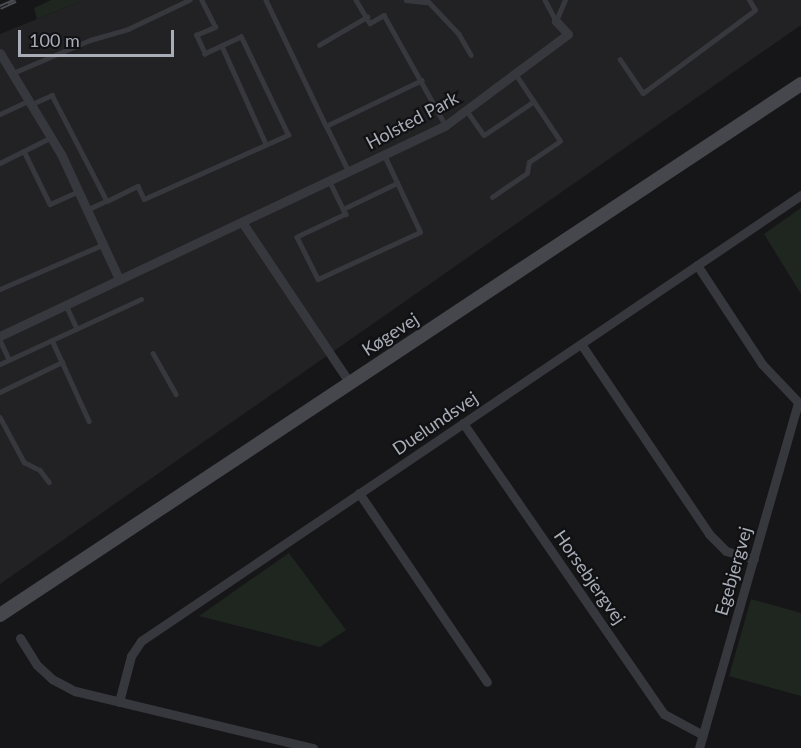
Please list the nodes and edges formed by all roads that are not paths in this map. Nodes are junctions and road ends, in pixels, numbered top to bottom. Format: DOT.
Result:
graph roads {
  1 [pos="189,0"];
  2 [pos="201,0"];
  3 [pos="266,0"];
  4 [pos="356,0"];
  5 [pos="406,0"];
  6 [pos="546,0"];
  7 [pos="565,0"];
  8 [pos="748,0"];
  9 [pos="427,1"];
  10 [pos="367,17"];
  11 [pos="556,21"];
  12 [pos="319,45"];
  13 [pos="222,46"];
  14 [pos="0,53"];
  15 [pos="471,55"];
  16 [pos="620,59"];
  17 [pos="13,73"];
  18 [pos="515,74"];
  19 [pos="422,81"];
  20 [pos="801,84"];
  21 [pos="30,102"];
  22 [pos="533,102"];
  23 [pos="467,111"];
  24 [pos="0,114"];
  25 [pos="446,125"];
  26 [pos="327,126"];
  27 [pos="52,137"];
  28 [pos="266,144"];
  29 [pos="24,151"];
  30 [pos="384,155"];
  31 [pos="0,163"];
  32 [pos="348,171"];
  33 [pos="329,180"];
  34 [pos="397,183"];
  35 [pos="79,191"];
  36 [pos="801,195"];
  37 [pos="492,196"];
  38 [pos="107,201"];
  39 [pos="343,209"];
  40 [pos="88,210"];
  41 [pos="242,222"];
  42 [pos="104,244"];
  43 [pos="697,265"];
  44 [pos="119,279"];
  45 [pos="0,289"];
  46 [pos="141,299"];
  47 [pos="66,305"];
  48 [pos="77,329"];
  49 [pos="0,338"];
  50 [pos="52,340"];
  51 [pos="581,344"];
  52 [pos="153,353"];
  53 [pos="9,359"];
  54 [pos="62,362"];
  55 [pos="0,364"];
  56 [pos="349,382"];
  57 [pos="0,392"];
  58 [pos="176,394"];
  59 [pos="800,404"];
  60 [pos="0,417"];
  61 [pos="89,421"];
  62 [pos="463,423"];
  63 [pos="49,482"];
  64 [pos="359,493"];
  65 [pos="754,559"];
  66 [pos="0,615"];
  67 [pos="20,638"];
  68 [pos="487,682"];
  69 [pos="119,702"];
  70 [pos="703,735"];
  71 [pos="313,748"];
  72 [pos="699,748"];
  1 -- 17 [label="lane"];
  2 -- 13 [label="lane"];
  3 -- 26 [label="lane"];
  4 -- 10 [label="lane"];
  5 -- 9 [label="lane"];
  6 -- 11 [label="lane"];
  7 -- 11 [label="lane"];
  8 -- 16 [label="lane"];
  9 -- 15 [label="lane"];
  10 -- 12 [label="lane"];
  10 -- 19 [label="lane"];
  11 -- 18 [label="street, Holsted Park"];
  13 -- 28 [label="lane"];
  13 -- 28 [label="lane"];
  14 -- 17 [label="street"];
  17 -- 21 [label="street"];
  18 -- 22 [label="lane"];
  18 -- 23 [label="street, Holsted Park"];
  19 -- 25 [label="lane"];
  19 -- 26 [label="lane"];
  20 -- 56 [label="street, Køgevej"];
  21 -- 24 [label="lane"];
  21 -- 27 [label="street"];
  21 -- 38 [label="lane"];
  22 -- 23 [label="lane"];
  22 -- 37 [label="lane"];
  23 -- 25 [label="street, Holsted Park"];
  25 -- 30 [label="street, Holsted Park"];
  26 -- 32 [label="lane"];
  27 -- 29 [label="lane"];
  27 -- 35 [label="street"];
  28 -- 38 [label="lane"];
  29 -- 31 [label="lane"];
  29 -- 35 [label="lane"];
  30 -- 32 [label="street, Holsted Park"];
  30 -- 34 [label="lane"];
  32 -- 33 [label="street, Holsted Park"];
  33 -- 39 [label="lane"];
  33 -- 41 [label="street, Holsted Park"];
  34 -- 39 [label="lane"];
  34 -- 39 [label="lane"];
  35 -- 40 [label="street"];
  36 -- 43 [label="street, Duelundsvej"];
  38 -- 40 [label="lane"];
  40 -- 42 [label="street"];
  41 -- 44 [label="street, Holsted Park"];
  41 -- 56 [label="street"];
  42 -- 44 [label="street"];
  42 -- 45 [label="lane"];
  43 -- 51 [label="street, Duelundsvej"];
  43 -- 59 [label="street"];
  44 -- 47 [label="street, Holsted Park"];
  46 -- 48 [label="lane"];
  47 -- 48 [label="lane"];
  47 -- 49 [label="street, Holsted Park"];
  48 -- 50 [label="lane"];
  49 -- 53 [label="lane"];
  50 -- 53 [label="lane"];
  50 -- 54 [label="lane"];
  51 -- 62 [label="street, Duelundsvej"];
  51 -- 65 [label="street"];
  52 -- 58 [label="lane"];
  53 -- 55 [label="lane"];
  54 -- 57 [label="lane"];
  54 -- 61 [label="lane"];
  56 -- 66 [label="street, Køgevej"];
  59 -- 65 [label="street, Egebjergvej"];
  60 -- 63 [label="lane"];
  62 -- 64 [label="street, Duelundsvej"];
  62 -- 70 [label="street, Horsebjergvej"];
  64 -- 68 [label="street"];
  64 -- 69 [label="street, Duelundsvej"];
  65 -- 70 [label="street, Egebjergvej"];
  67 -- 69 [label="street"];
  69 -- 71 [label="street"];
  70 -- 72 [label="street, Egebjergvej"];
}
